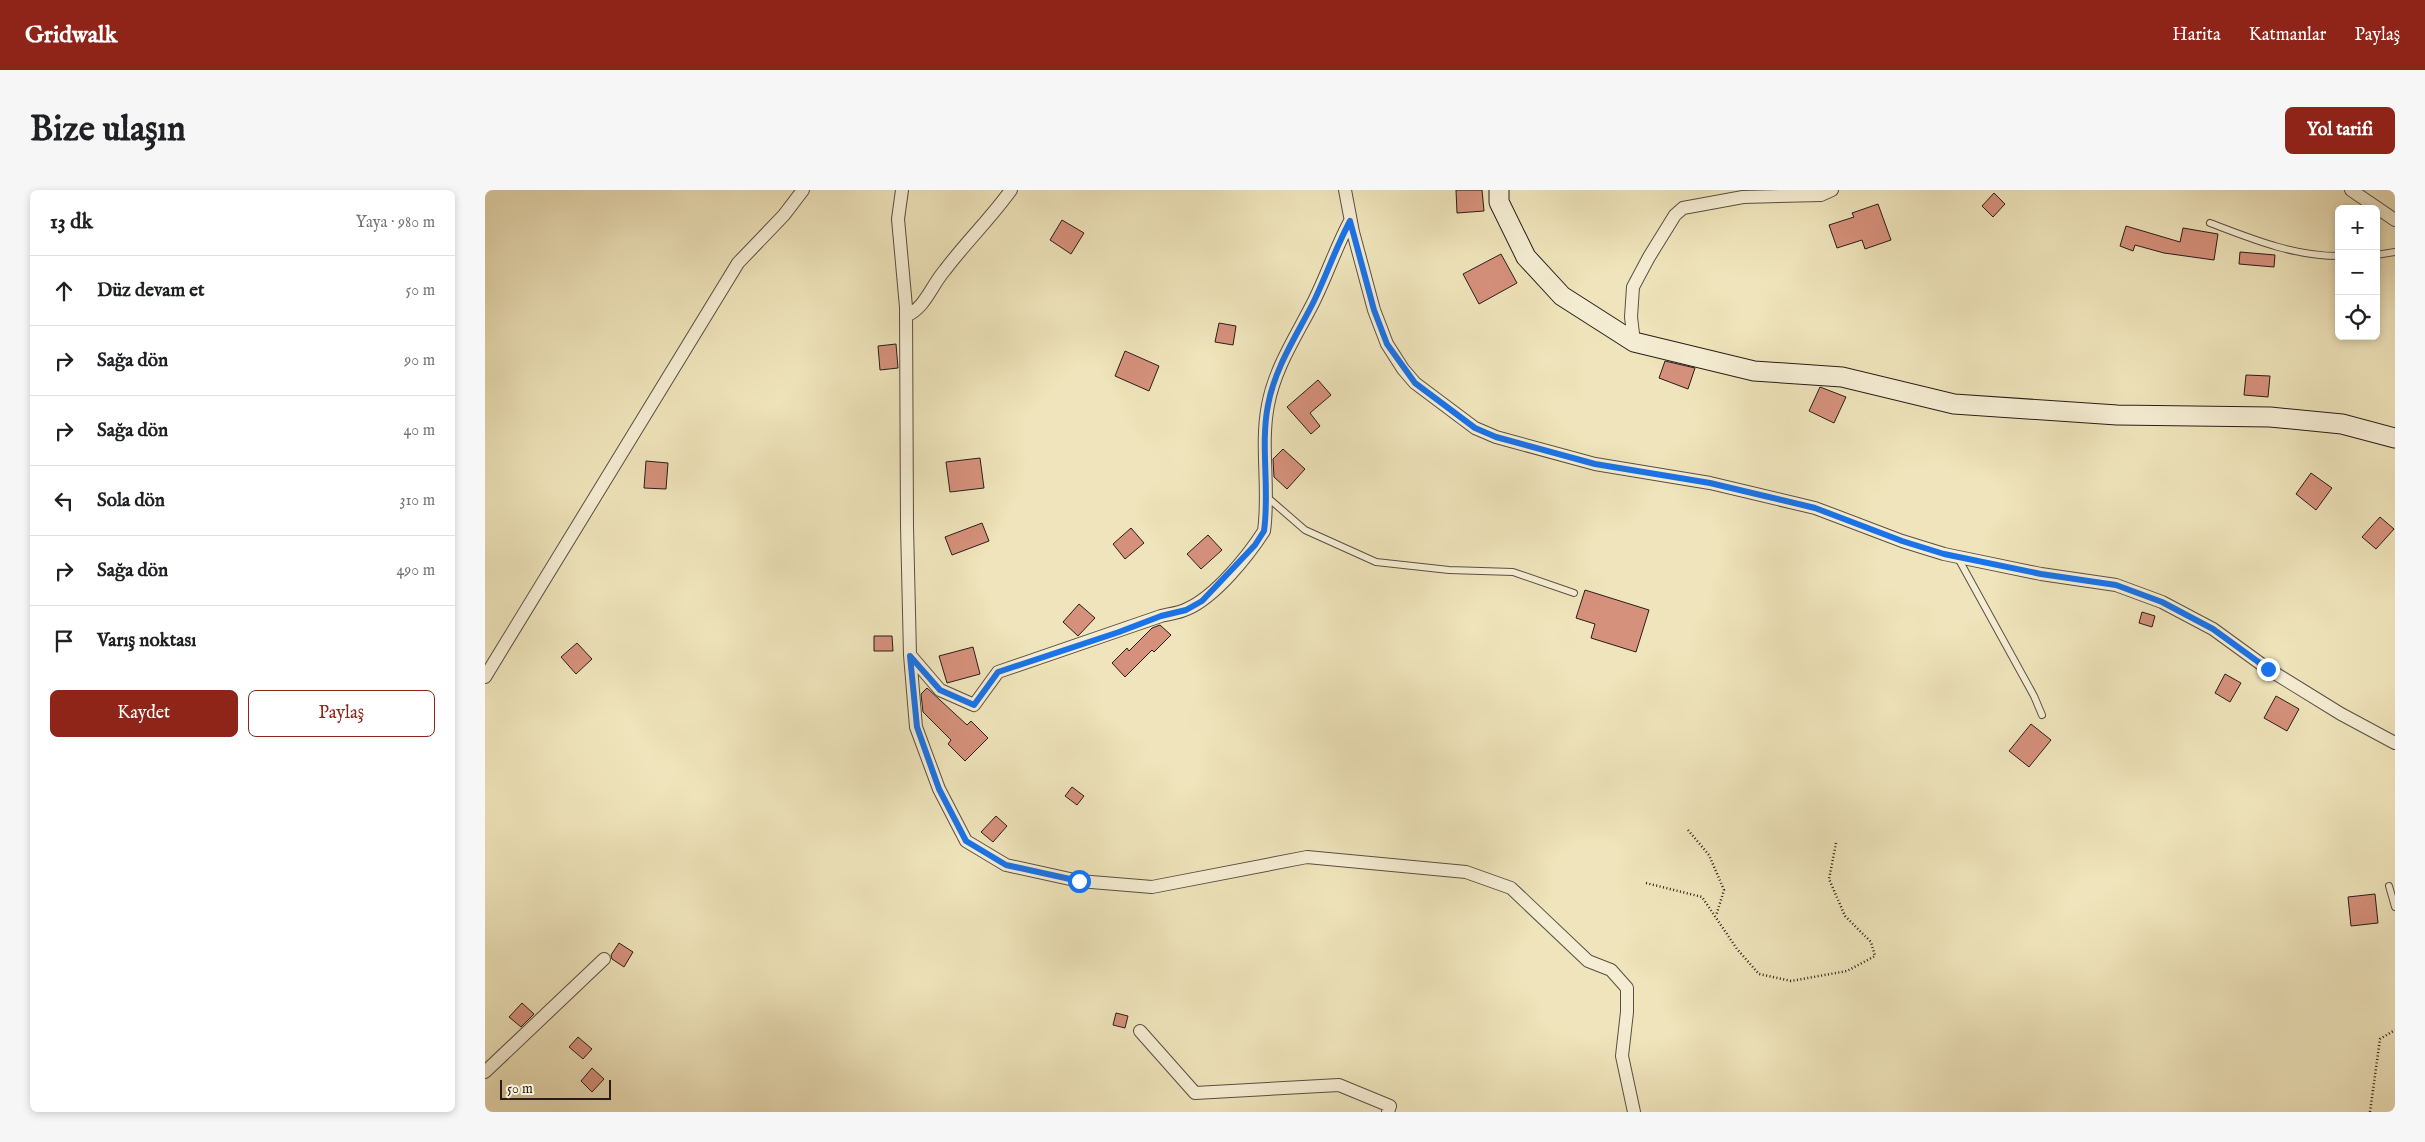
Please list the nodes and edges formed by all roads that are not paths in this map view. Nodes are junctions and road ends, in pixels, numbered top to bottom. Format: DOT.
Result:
graph roads {
  1 [pos="803,190"];
  2 [pos="902,190"];
  3 [pos="1011,190"];
  4 [pos="1345,190"];
  5 [pos="1499,190"];
  6 [pos="1831,190"];
  7 [pos="2351,190"];
  8 [pos="2395,220"];
  9 [pos="1350,221"];
  10 [pos="2210,223"];
  11 [pos="2395,252"];
  12 [pos="2380,254"];
  13 [pos="2335,256"];
  14 [pos="906,316"];
  15 [pos="1635,342"];
  16 [pos="2395,438"];
  17 [pos="1266,496"];
  18 [pos="1957,557"];
  19 [pos="1574,593"];
  20 [pos="910,656"];
  21 [pos="485,677"];
  22 [pos="2042,715"];
  23 [pos="2395,743"];
  24 [pos="2389,886"];
  25 [pos="2395,907"];
  26 [pos="603,959"];
  27 [pos="1140,1031"];
  28 [pos="485,1072"];
  29 [pos="1388,1112"];
  30 [pos="1634,1112"];
  1 -- 21 [label="street"];
  2 -- 14 [label="street"];
  3 -- 14 [label="street"];
  4 -- 9 [label="street"];
  5 -- 15 [label="street"];
  6 -- 15 [label="street"];
  7 -- 8 [label="street"];
  9 -- 17 [label="street"];
  9 -- 18 [label="street"];
  10 -- 13 [label="lane"];
  11 -- 12 [label="lane"];
  14 -- 20 [label="street"];
  15 -- 16 [label="street"];
  17 -- 19 [label="lane"];
  17 -- 20 [label="street"];
  18 -- 22 [label="lane"];
  18 -- 23 [label="street"];
  20 -- 30 [label="street"];
  24 -- 25 [label="lane"];
  26 -- 28 [label="street"];
  27 -- 29 [label="street"];
}
